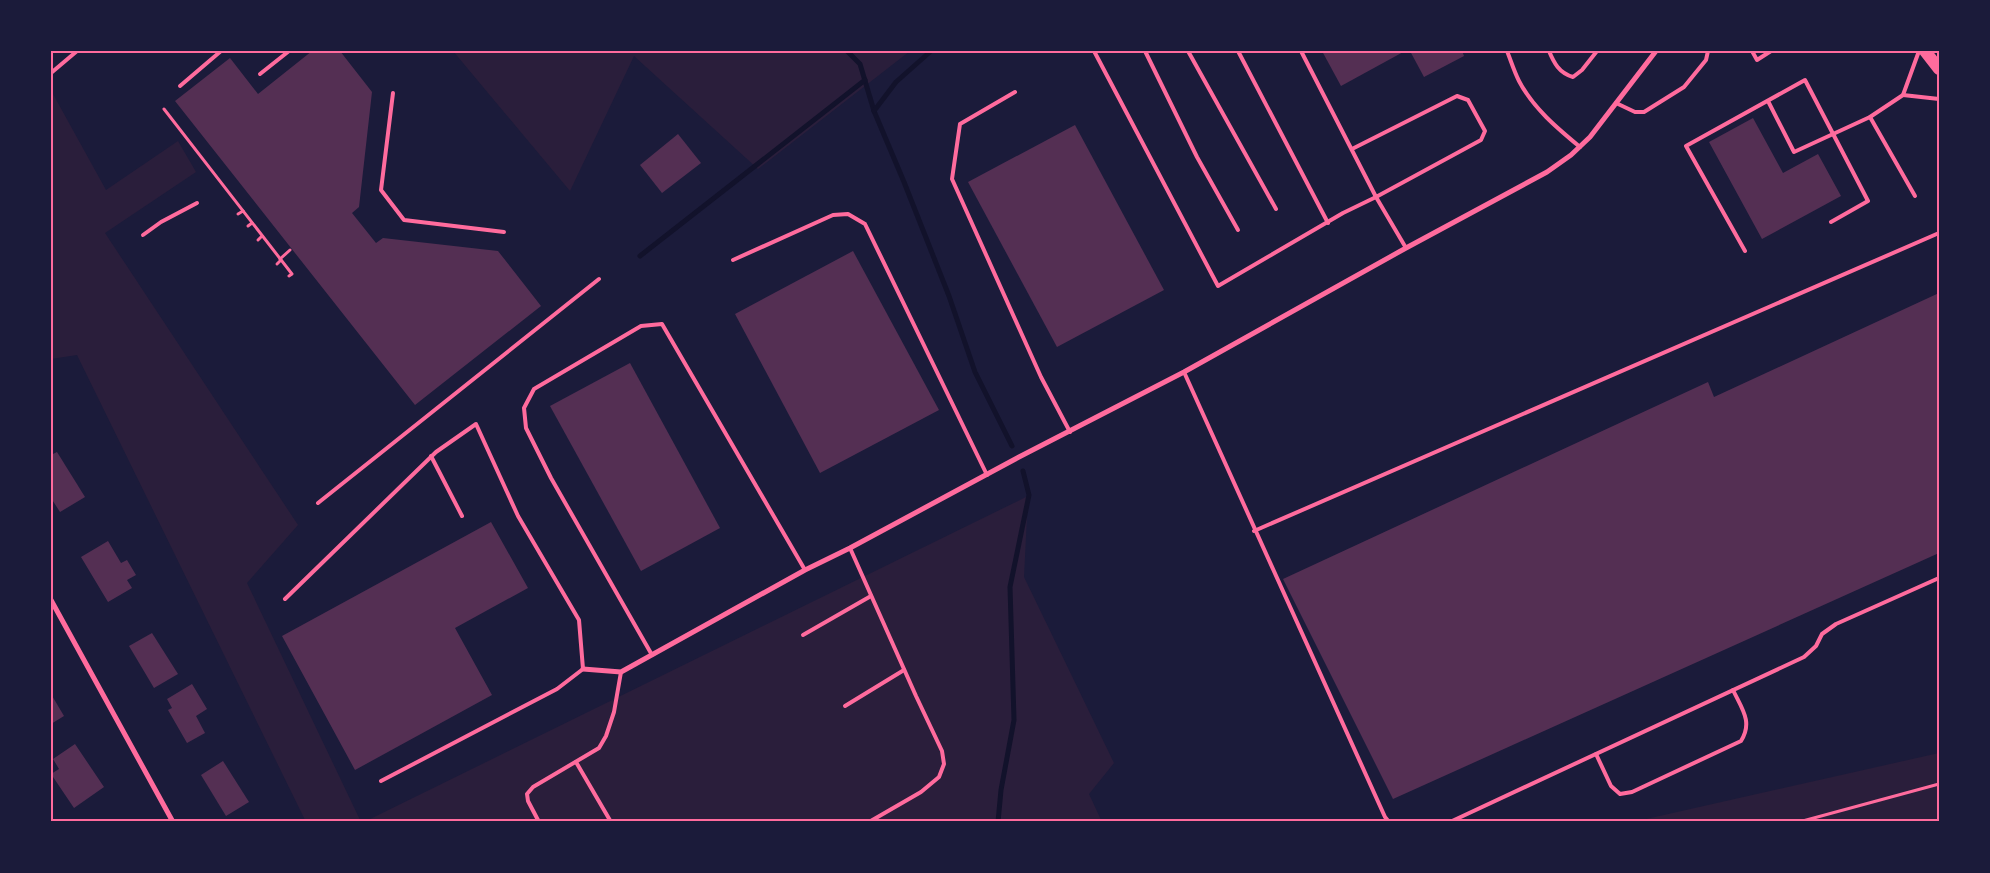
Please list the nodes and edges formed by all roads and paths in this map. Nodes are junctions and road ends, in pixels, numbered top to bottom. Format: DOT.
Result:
graph roads {
  1 [pos="77,51"];
  2 [pos="221,51"];
  3 [pos="289,51"];
  4 [pos="1094,51"];
  5 [pos="1145,51"];
  6 [pos="1188,51"];
  7 [pos="1238,51"];
  8 [pos="1302,51"];
  9 [pos="1507,51"];
  10 [pos="1549,51"];
  11 [pos="1597,51"];
  12 [pos="1656,51"];
  13 [pos="1708,51"];
  14 [pos="1752,51"];
  15 [pos="1771,51"];
  16 [pos="1920,51"];
  17 [pos="1925,51"];
  18 [pos="1939,69"];
  19 [pos="51,73"];
  20 [pos="260,74"];
  21 [pos="180,86"];
  22 [pos="1015,92"];
  23 [pos="393,93"];
  24 [pos="1903,95"];
  25 [pos="1939,99"];
  26 [pos="1768,101"];
  27 [pos="1616,104"];
  28 [pos="164,109"];
  29 [pos="1870,117"];
  30 [pos="1834,134"];
  31 [pos="1580,147"];
  32 [pos="1352,149"];
  33 [pos="1915,196"];
  34 [pos="1376,197"];
  35 [pos="197,203"];
  36 [pos="1276,209"];
  37 [pos="243,211"];
  38 [pos="238,214"];
  39 [pos="1831,222"];
  40 [pos="252,223"];
  41 [pos="1328,223"];
  42 [pos="248,226"];
  43 [pos="1238,230"];
  44 [pos="504,232"];
  45 [pos="1939,233"];
  46 [pos="143,235"];
  47 [pos="262,236"];
  48 [pos="258,240"];
  49 [pos="1406,248"];
  50 [pos="290,250"];
  51 [pos="1745,252"];
  52 [pos="281,260"];
  53 [pos="733,260"];
  54 [pos="277,264"];
  55 [pos="289,276"];
  56 [pos="598,279"];
  57 [pos="1184,372"];
  58 [pos="1070,432"];
  59 [pos="431,456"];
  60 [pos="987,474"];
  61 [pos="318,503"];
  62 [pos="462,516"];
  63 [pos="1254,531"];
  64 [pos="850,548"];
  65 [pos="805,570"];
  66 [pos="1939,578"];
  67 [pos="871,596"];
  68 [pos="285,599"];
  69 [pos="51,600"];
  70 [pos="803,635"];
  71 [pos="652,656"];
  72 [pos="583,669"];
  73 [pos="904,670"];
  74 [pos="621,672"];
  75 [pos="1733,690"];
  76 [pos="845,706"];
  77 [pos="1596,754"];
  78 [pos="576,762"];
  79 [pos="381,781"];
  80 [pos="1939,784"];
  81 [pos="173,822"];
  82 [pos="539,822"];
  83 [pos="611,822"];
  84 [pos="868,822"];
  85 [pos="1389,822"];
  86 [pos="1450,822"];
  87 [pos="1799,822"];
  1 -- 19 [label="lane"];
  2 -- 21 [label="lane"];
  3 -- 20 [label="lane"];
  4 -- 41 [label="lane"];
  5 -- 43 [label="lane"];
  6 -- 36 [label="lane"];
  7 -- 41 [label="lane"];
  8 -- 32 [label="lane"];
  9 -- 31 [label="lane"];
  10 -- 11 [label="lane"];
  12 -- 27 [label="street"];
  13 -- 27 [label="lane"];
  14 -- 15 [label="lane"];
  16 -- 24 [label="lane"];
  17 -- 18 [label="main road"];
  22 -- 58 [label="lane"];
  23 -- 44 [label="lane"];
  24 -- 25 [label="lane"];
  24 -- 29 [label="lane"];
  26 -- 30 [label="lane"];
  26 -- 30 [label="lane"];
  26 -- 51 [label="lane"];
  27 -- 31 [label="street"];
  28 -- 37 [label="path"];
  29 -- 30 [label="lane"];
  29 -- 33 [label="lane"];
  30 -- 39 [label="lane"];
  31 -- 49 [label="street"];
  32 -- 34 [label="lane"];
  32 -- 34 [label="lane"];
  34 -- 41 [label="lane"];
  34 -- 49 [label="lane"];
  35 -- 46 [label="lane"];
  37 -- 38 [label="path"];
  37 -- 40 [label="path"];
  40 -- 42 [label="path"];
  40 -- 47 [label="path"];
  45 -- 63 [label="lane"];
  47 -- 48 [label="path"];
  47 -- 52 [label="path"];
  49 -- 57 [label="street"];
  50 -- 52 [label="path"];
  52 -- 54 [label="path"];
  52 -- 55 [label="path"];
  53 -- 60 [label="lane"];
  56 -- 61 [label="lane"];
  57 -- 58 [label="street"];
  57 -- 63 [label="lane"];
  58 -- 60 [label="street"];
  59 -- 62 [label="lane"];
  59 -- 68 [label="lane"];
  59 -- 72 [label="lane"];
  60 -- 64 [label="street"];
  63 -- 85 [label="lane"];
  64 -- 65 [label="street"];
  64 -- 67 [label="lane"];
  65 -- 71 [label="street"];
  65 -- 71 [label="lane"];
  66 -- 75 [label="lane"];
  67 -- 70 [label="lane"];
  67 -- 73 [label="lane"];
  69 -- 81 [label="street"];
  71 -- 74 [label="street"];
  72 -- 74 [label="street"];
  72 -- 79 [label="lane"];
  73 -- 76 [label="lane"];
  73 -- 84 [label="lane"];
  74 -- 78 [label="lane"];
  75 -- 77 [label="lane"];
  75 -- 77 [label="lane"];
  77 -- 86 [label="lane"];
  78 -- 82 [label="lane"];
  78 -- 83 [label="lane"];
  80 -- 87 [label="path"];
}
